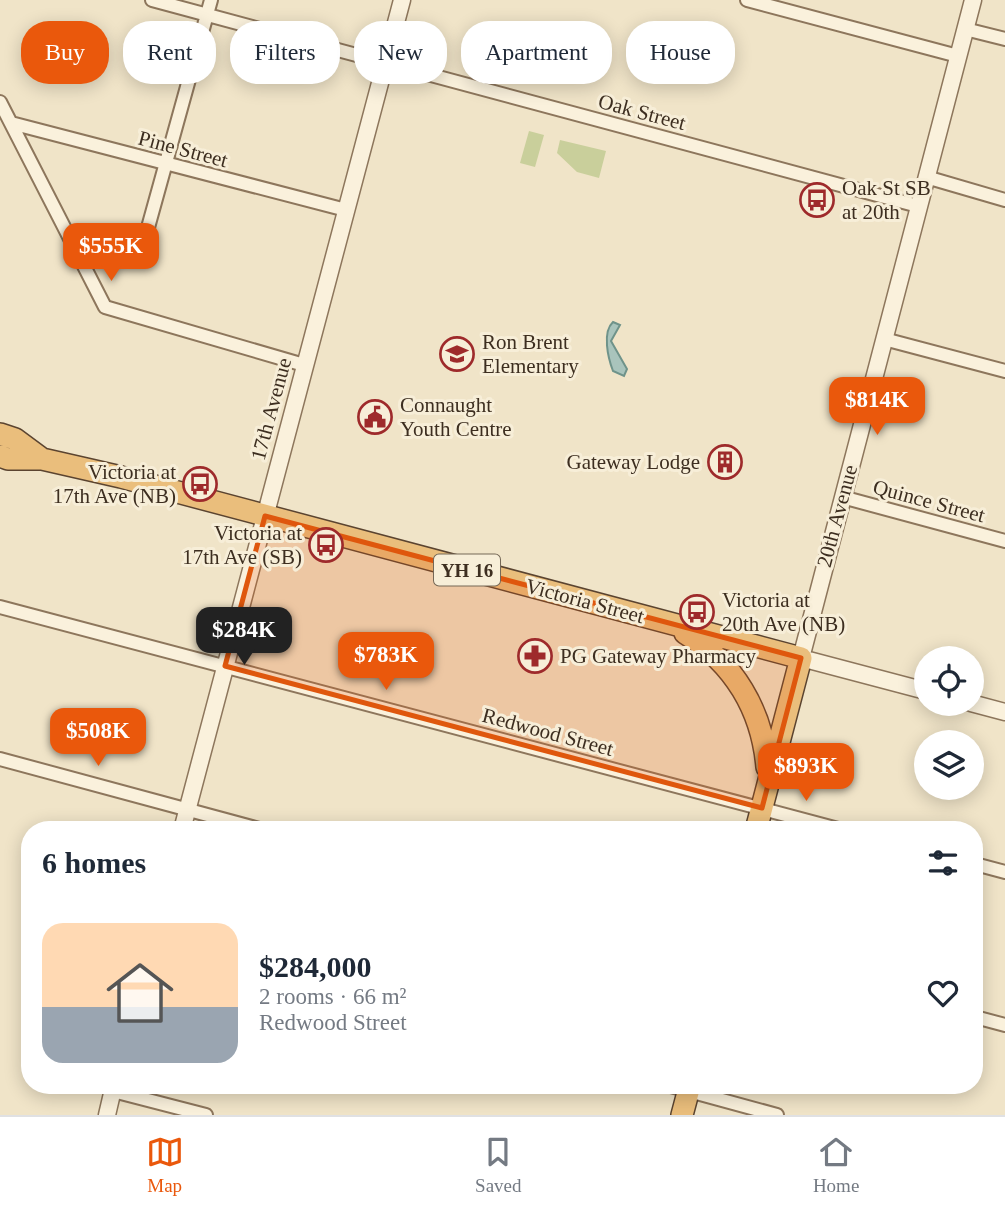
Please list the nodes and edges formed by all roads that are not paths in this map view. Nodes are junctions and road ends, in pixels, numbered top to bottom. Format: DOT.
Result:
graph roads {
  1 [pos="152,0"];
  2 [pos="211,0"];
  3 [pos="402,0"];
  4 [pos="747,0"];
  5 [pos="973,0"];
  6 [pos="207,15"];
  7 [pos="396,21"];
  8 [pos="965,29"];
  9 [pos="1005,39"];
  10 [pos="354,55"];
  11 [pos="958,56"];
  12 [pos="447,80"];
  13 [pos="379,84"];
  14 [pos="0,102"];
  15 [pos="10,122"];
  16 [pos="166,165"];
  17 [pos="926,177"];
  18 [pos="1005,200"];
  19 [pos="918,206"];
  20 [pos="345,210"];
  21 [pos="144,242"];
  22 [pos="884,339"];
  23 [pos="304,365"];
  24 [pos="1005,371"];
  25 [pos="0,434"];
  26 [pos="0,456"];
  27 [pos="42,458"];
  28 [pos="842,497"];
  29 [pos="265,516"];
  30 [pos="1005,541"];
  31 [pos="0,607"];
  32 [pos="668,623"];
  33 [pos="801,658"];
  34 [pos="225,666"];
  35 [pos="914,688"];
  36 [pos="984,706"];
  37 [pos="1005,712"];
  38 [pos="0,759"];
  39 [pos="769,780"];
  40 [pos="762,808"];
  41 [pos="187,810"];
  42 [pos="184,821"];
  43 [pos="229,821"];
  44 [pos="758,821"];
  45 [pos="809,821"];
  46 [pos="983,866"];
  47 [pos="1005,872"];
  48 [pos="983,1019"];
  49 [pos="1005,1025"];
  50 [pos="112,1094"];
  51 [pos="134,1094"];
  52 [pos="687,1094"];
  53 [pos="709,1094"];
  54 [pos="107,1115"];
  55 [pos="206,1115"];
  56 [pos="682,1115"];
  57 [pos="777,1115"];
  1 -- 6 [label="street, Oak Street"];
  2 -- 6 [label="street"];
  3 -- 7 [label="street, 17th Avenue"];
  4 -- 11 [label="street"];
  5 -- 8 [label="street, 20th Avenue"];
  6 -- 10 [label="street, Oak Street"];
  6 -- 16 [label="street"];
  8 -- 9 [label="street"];
  8 -- 11 [label="street, 20th Avenue"];
  11 -- 17 [label="street, 20th Avenue"];
  12 -- 19 [label="street, Oak Street"];
  13 -- 20 [label="street, 17th Avenue"];
  14 -- 15 [label="street"];
  15 -- 16 [label="street, Pine Street"];
  15 -- 23 [label="street"];
  16 -- 20 [label="street, Pine Street"];
  16 -- 21 [label="street"];
  17 -- 18 [label="street"];
  17 -- 19 [label="street, 20th Avenue"];
  19 -- 22 [label="street, 20th Avenue"];
  20 -- 23 [label="street, 17th Avenue"];
  22 -- 24 [label="street"];
  22 -- 28 [label="street, 20th Avenue"];
  23 -- 29 [label="street, 17th Avenue"];
  25 -- 27 [label="highway, Victoria Street / YH 16"];
  26 -- 27 [label="highway, Victoria Street / YH 16"];
  27 -- 29 [label="highway, Victoria Street / YH 16"];
  28 -- 30 [label="street, Quince Street"];
  28 -- 33 [label="street, 20th Avenue"];
  29 -- 32 [label="highway, Victoria Street / YH 16"];
  29 -- 34 [label="street, 17th Avenue"];
  31 -- 34 [label="street, Redwood Street"];
  32 -- 33 [label="highway, Victoria Street / YH 16"];
  32 -- 39 [label="highway"];
  33 -- 35 [label="street, Victoria Street"];
  33 -- 39 [label="highway, 20th Avenue"];
  34 -- 40 [label="street, Redwood Street"];
  34 -- 41 [label="street, 17th Avenue"];
  36 -- 37 [label="street"];
  38 -- 41 [label="street"];
  39 -- 40 [label="highway, 20th Avenue"];
  40 -- 44 [label="highway, 20th Avenue"];
  40 -- 45 [label="street, Redwood Street"];
  41 -- 42 [label="street, 17th Avenue"];
  41 -- 43 [label="street"];
  46 -- 47 [label="street"];
  48 -- 49 [label="street"];
  50 -- 54 [label="street"];
  51 -- 55 [label="street"];
  52 -- 56 [label="highway"];
  53 -- 57 [label="street"];
}
